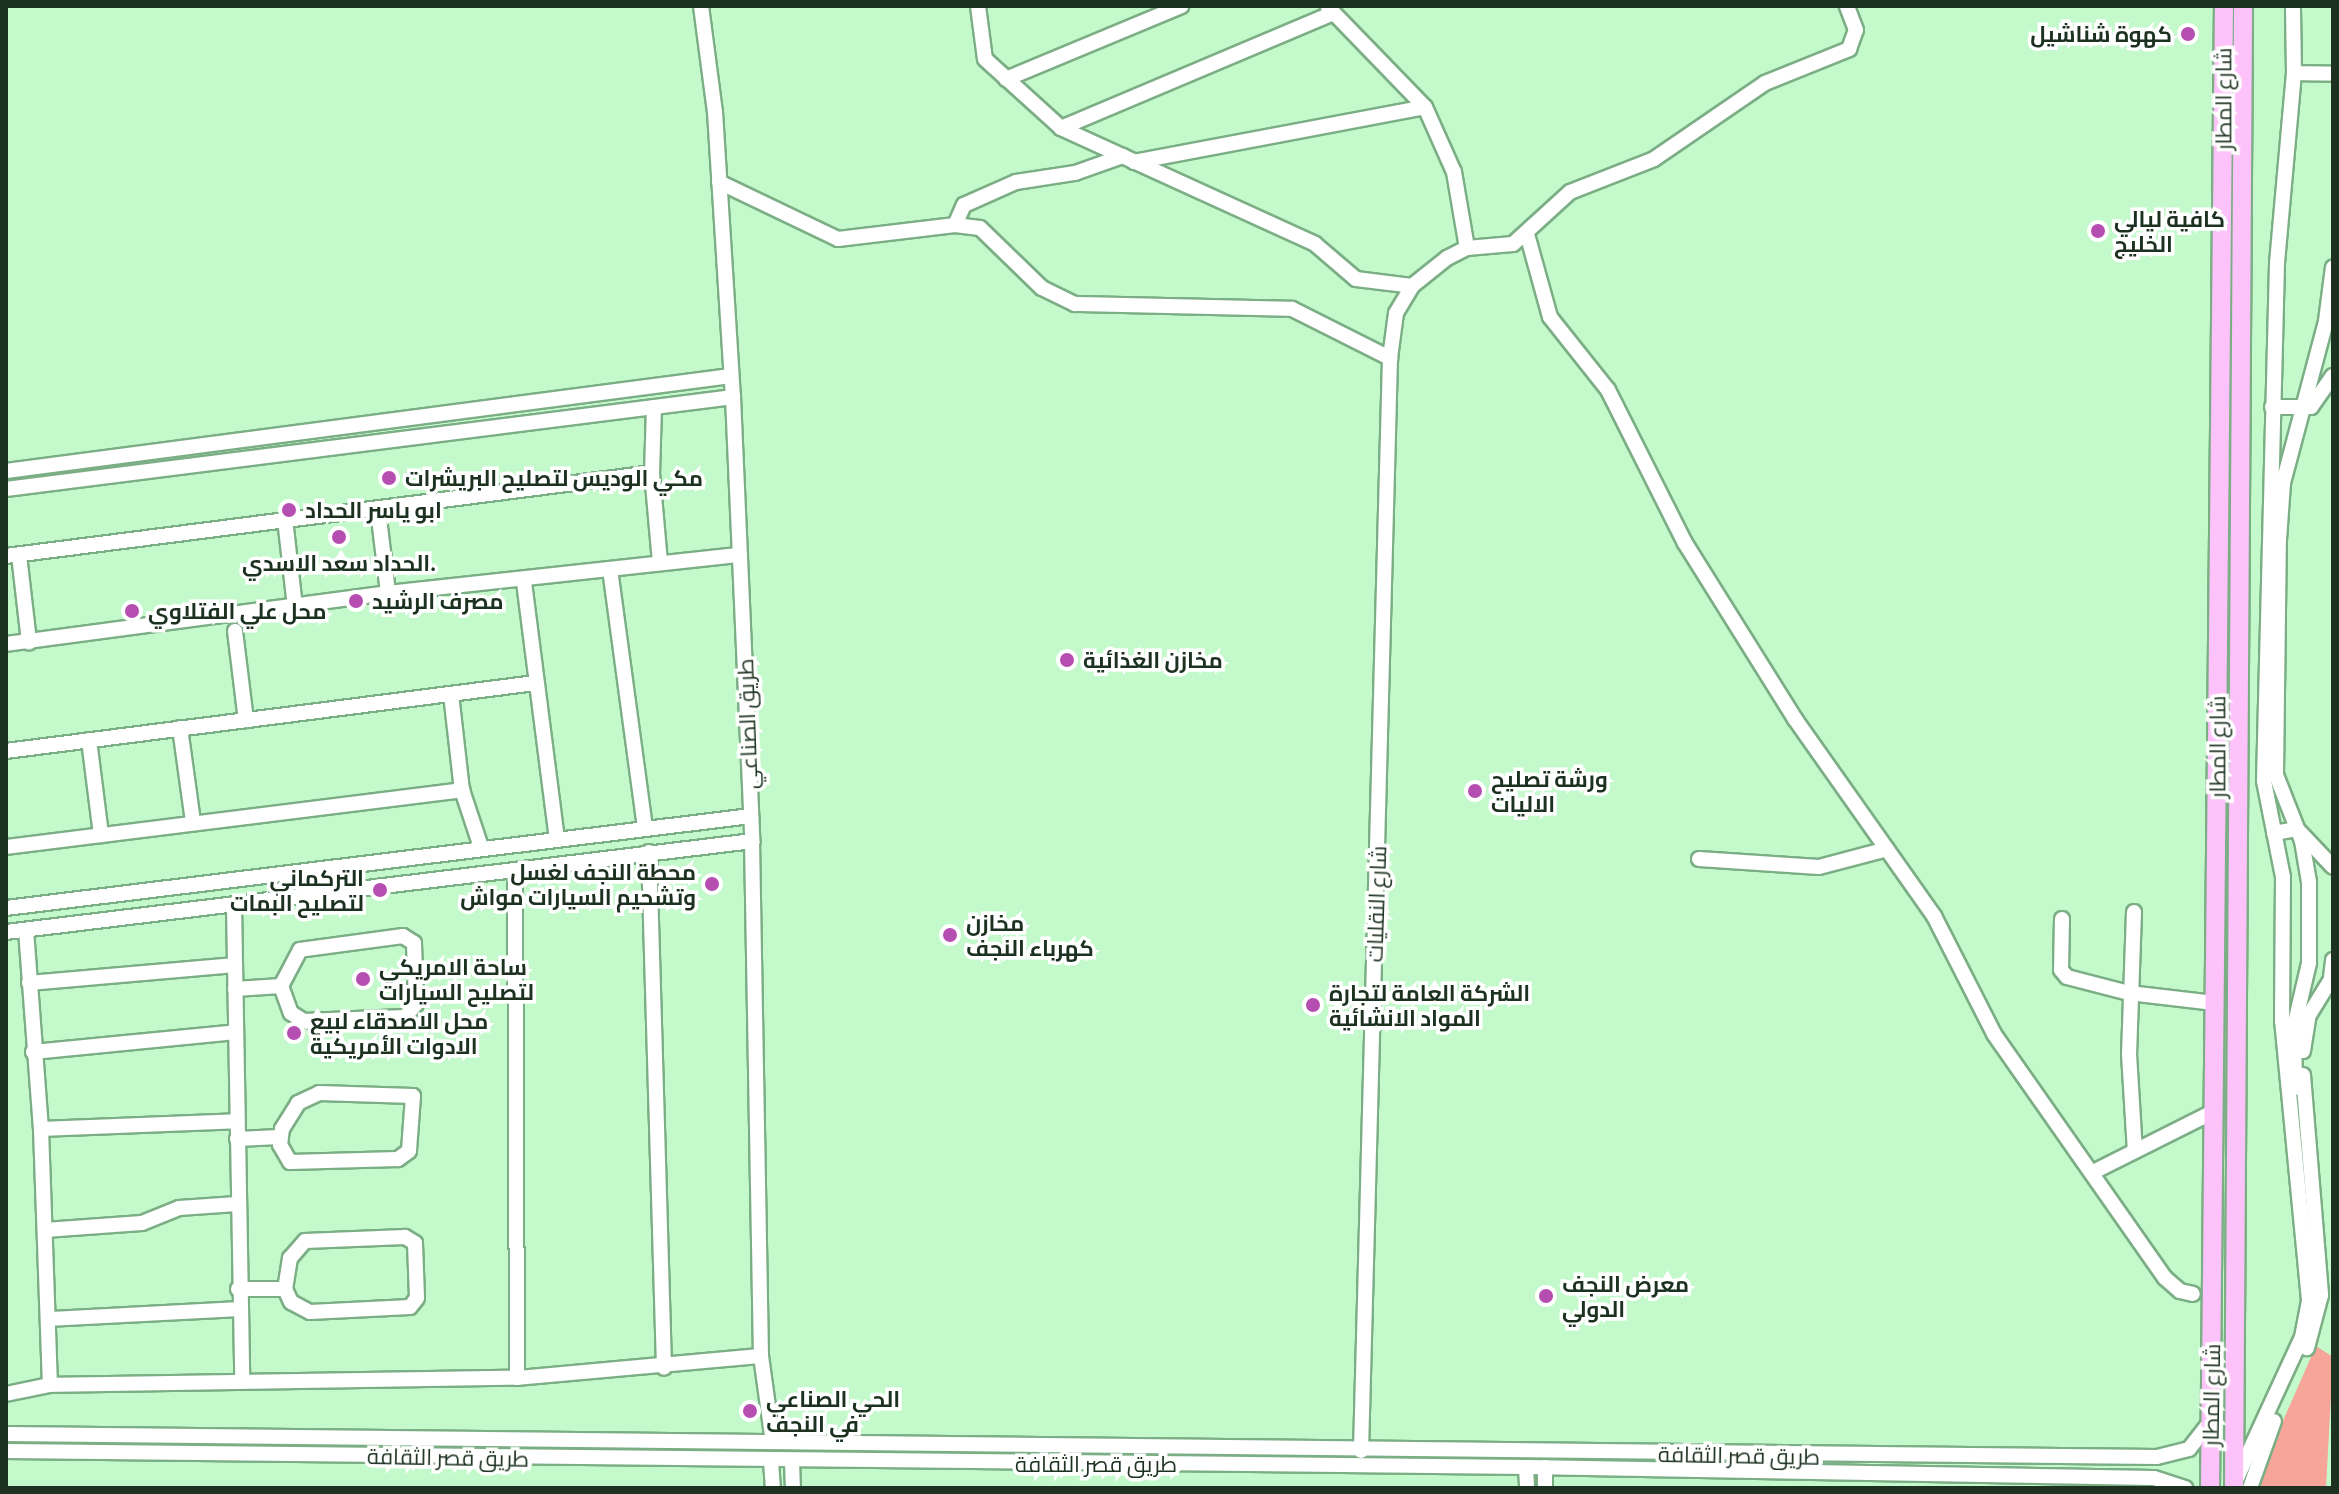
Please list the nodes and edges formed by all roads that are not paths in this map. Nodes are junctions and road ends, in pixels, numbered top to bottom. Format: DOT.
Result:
graph roads {
  1 [pos="701,6"];
  2 [pos="978,6"];
  3 [pos="1181,6"];
  4 [pos="1847,6"];
  5 [pos="2224,6"];
  6 [pos="2243,6"];
  7 [pos="2293,6"];
  8 [pos="1330,10"];
  9 [pos="2294,73"];
  10 [pos="2333,74"];
  11 [pos="1006,79"];
  12 [pos="1425,107"];
  13 [pos="1061,128"];
  14 [pos="1128,159"];
  15 [pos="719,182"];
  16 [pos="955,225"];
  17 [pos="1527,234"];
  18 [pos="1467,248"];
  19 [pos="2333,267"];
  20 [pos="1412,286"];
  21 [pos="1390,358"];
  22 [pos="731,376"];
  23 [pos="2333,376"];
  24 [pos="733,397"];
  25 [pos="495,407"];
  26 [pos="654,407"];
  27 [pos="2272,407"];
  28 [pos="2304,408"];
  29 [pos="498,427"];
  30 [pos="235,441"];
  31 [pos="236,460"];
  32 [pos="6,471"];
  33 [pos="652,473"];
  34 [pos="6,489"];
  35 [pos="378,510"];
  36 [pos="285,519"];
  37 [pos="12,555"];
  38 [pos="740,555"];
  39 [pos="660,563"];
  40 [pos="610,569"];
  41 [pos="524,582"];
  42 [pos="388,593"];
  43 [pos="295,607"];
  44 [pos="235,631"];
  45 [pos="29,642"];
  46 [pos="6,644"];
  47 [pos="535,683"];
  48 [pos="451,694"];
  49 [pos="246,720"];
  50 [pos="180,728"];
  51 [pos="89,740"];
  52 [pos="6,751"];
  53 [pos="462,790"];
  54 [pos="751,816"];
  55 [pos="193,822"];
  56 [pos="645,829"];
  57 [pos="2297,829"];
  58 [pos="2274,833"];
  59 [pos="101,835"];
  60 [pos="557,838"];
  61 [pos="752,841"];
  62 [pos="6,847"];
  63 [pos="481,847"];
  64 [pos="1887,849"];
  65 [pos="649,852"];
  66 [pos="1699,859"];
  67 [pos="2333,867"];
  68 [pos="515,871"];
  69 [pos="234,905"];
  70 [pos="6,908"];
  71 [pos="2134,912"];
  72 [pos="2062,919"];
  73 [pos="26,930"];
  74 [pos="6,932"];
  75 [pos="2333,960"];
  76 [pos="235,965"];
  77 [pos="2332,976"];
  78 [pos="29,983"];
  79 [pos="281,986"];
  80 [pos="235,989"];
  81 [pos="2129,993"];
  82 [pos="2284,993"];
  83 [pos="2301,996"];
  84 [pos="2214,1003"];
  85 [pos="236,1032"];
  86 [pos="33,1052"];
  87 [pos="2237,1094"];
  88 [pos="2213,1103"];
  89 [pos="2292,1113"];
  90 [pos="236,1121"];
  91 [pos="41,1129"];
  92 [pos="279,1137"];
  93 [pos="2237,1138"];
  94 [pos="237,1139"];
  95 [pos="2214,1140"];
  96 [pos="2135,1151"];
  97 [pos="2093,1172"];
  98 [pos="237,1204"];
  99 [pos="45,1230"];
  100 [pos="238,1289"];
  101 [pos="285,1289"];
  102 [pos="2193,1294"];
  103 [pos="238,1309"];
  104 [pos="49,1319"];
  105 [pos="761,1356"];
  106 [pos="664,1368"];
  107 [pos="517,1378"];
  108 [pos="242,1381"];
  109 [pos="50,1385"];
  110 [pos="6,1394"];
  111 [pos="2210,1422"];
  112 [pos="6,1434"];
  113 [pos="734,1441"];
  114 [pos="773,1442"];
  115 [pos="943,1445"];
  116 [pos="6,1451"];
  117 [pos="1361,1451"];
  118 [pos="734,1461"];
  119 [pos="771,1461"];
  120 [pos="792,1462"];
  121 [pos="945,1464"];
  122 [pos="1526,1467"];
  123 [pos="1545,1467"];
  124 [pos="2239,1487"];
  125 [pos="773,1488"];
  126 [pos="793,1488"];
  127 [pos="1527,1488"];
  128 [pos="1545,1488"];
  129 [pos="2185,1488"];
  130 [pos="2210,1488"];
  1 -- 15 [label="street, طريق الصناعي"];
  2 -- 11 [label="street"];
  3 -- 11 [label="street"];
  4 -- 17 [label="street"];
  5 -- 84 [label="main road, شارع المطار"];
  6 -- 87 [label="main road, شارع المطار"];
  7 -- 9 [label="street"];
  8 -- 12 [label="street"];
  8 -- 13 [label="street"];
  9 -- 10 [label="street"];
  9 -- 27 [label="street"];
  11 -- 13 [label="street"];
  12 -- 14 [label="street"];
  12 -- 18 [label="street"];
  13 -- 14 [label="street"];
  14 -- 16 [label="street"];
  14 -- 20 [label="street"];
  15 -- 16 [label="street"];
  15 -- 22 [label="street, طريق الصناعي"];
  16 -- 21 [label="street"];
  17 -- 18 [label="street"];
  17 -- 64 [label="street"];
  18 -- 20 [label="street"];
  19 -- 28 [label="street"];
  20 -- 21 [label="street, شارع النقليات"];
  21 -- 117 [label="street, شارع النقليات"];
  22 -- 24 [label="street, طريق الصناعي"];
  22 -- 25 [label="street"];
  23 -- 28 [label="street"];
  24 -- 26 [label="street"];
  24 -- 38 [label="street, طريق الصناعي"];
  25 -- 29 [label="street"];
  25 -- 30 [label="street"];
  26 -- 29 [label="street"];
  26 -- 33 [label="street"];
  27 -- 28 [label="street"];
  27 -- 58 [label="street"];
  28 -- 57 [label="street"];
  29 -- 31 [label="street"];
  30 -- 31 [label="street"];
  30 -- 32 [label="street"];
  31 -- 34 [label="street"];
  33 -- 35 [label="street"];
  33 -- 39 [label="street"];
  35 -- 36 [label="street"];
  35 -- 42 [label="street"];
  36 -- 37 [label="street"];
  36 -- 43 [label="street"];
  37 -- 45 [label="street"];
  38 -- 39 [label="street"];
  38 -- 54 [label="street, طريق الصناعي"];
  39 -- 40 [label="street"];
  40 -- 41 [label="street"];
  40 -- 56 [label="street"];
  41 -- 42 [label="street"];
  41 -- 47 [label="street"];
  42 -- 43 [label="street"];
  43 -- 45 [label="street"];
  44 -- 49 [label="street"];
  45 -- 46 [label="street"];
  47 -- 48 [label="street"];
  47 -- 60 [label="street"];
  48 -- 49 [label="street"];
  48 -- 53 [label="street"];
  49 -- 50 [label="street"];
  50 -- 51 [label="street"];
  50 -- 55 [label="street"];
  51 -- 52 [label="street"];
  51 -- 59 [label="street"];
  53 -- 55 [label="street"];
  53 -- 63 [label="street"];
  54 -- 56 [label="street"];
  54 -- 61 [label="street, طريق الصناعي"];
  55 -- 59 [label="street"];
  56 -- 60 [label="street"];
  57 -- 58 [label="street"];
  57 -- 67 [label="street"];
  57 -- 83 [label="street"];
  58 -- 82 [label="street"];
  59 -- 62 [label="street"];
  60 -- 63 [label="street"];
  61 -- 65 [label="street"];
  61 -- 105 [label="street, طريق الصناعي"];
  63 -- 70 [label="street"];
  64 -- 66 [label="street"];
  64 -- 97 [label="street"];
  65 -- 68 [label="street"];
  65 -- 106 [label="street"];
  68 -- 69 [label="street"];
  68 -- 107 [label="street"];
  69 -- 73 [label="street"];
  69 -- 76 [label="street"];
  71 -- 81 [label="street"];
  72 -- 81 [label="street"];
  73 -- 74 [label="street"];
  73 -- 78 [label="street"];
  75 -- 77 [label="street"];
  76 -- 78 [label="street"];
  76 -- 80 [label="street"];
  77 -- 124 [label="street"];
  78 -- 86 [label="street"];
  79 -- 79 [label="street"];
  79 -- 80 [label="street"];
  80 -- 85 [label="street"];
  81 -- 84 [label="street"];
  81 -- 96 [label="street"];
  82 -- 83 [label="street"];
  82 -- 89 [label="street"];
  83 -- 89 [label="street"];
  84 -- 88 [label="main road, شارع المطار"];
  85 -- 86 [label="street"];
  85 -- 90 [label="street"];
  86 -- 91 [label="street"];
  87 -- 88 [label="main road"];
  87 -- 93 [label="main road, شارع المطار"];
  88 -- 95 [label="main road, شارع المطار"];
  88 -- 96 [label="street"];
  89 -- 124 [label="street"];
  90 -- 91 [label="street"];
  90 -- 94 [label="street"];
  91 -- 99 [label="street"];
  92 -- 92 [label="street"];
  92 -- 94 [label="street"];
  93 -- 95 [label="main road"];
  93 -- 124 [label="main road, شارع المطار"];
  94 -- 98 [label="street"];
  95 -- 111 [label="main road, شارع المطار"];
  96 -- 97 [label="street"];
  97 -- 102 [label="street"];
  98 -- 99 [label="street"];
  98 -- 100 [label="street"];
  99 -- 104 [label="street"];
  100 -- 101 [label="street"];
  100 -- 103 [label="street"];
  101 -- 101 [label="street"];
  103 -- 104 [label="street"];
  103 -- 108 [label="street"];
  104 -- 109 [label="street"];
  105 -- 106 [label="street"];
  105 -- 114 [label="street, طريق الصناعي"];
  106 -- 107 [label="street"];
  107 -- 108 [label="street"];
  108 -- 109 [label="street"];
  109 -- 110 [label="street"];
  111 -- 117 [label="street, طريق قصر الثقافة"];
  111 -- 130 [label="main road, شارع المطار"];
  112 -- 113 [label="street, طريق قصر الثقافة"];
  113 -- 114 [label="street, طريق قصر الثقافة"];
  113 -- 118 [label="street"];
  114 -- 115 [label="street, طريق قصر الثقافة"];
  115 -- 117 [label="street, طريق قصر الثقافة"];
  115 -- 121 [label="street"];
  116 -- 118 [label="street, طريق قصر الثقافة"];
  118 -- 119 [label="street, طريق قصر الثقافة"];
  119 -- 120 [label="street, طريق قصر الثقافة"];
  119 -- 125 [label="street"];
  120 -- 121 [label="street, طريق قصر الثقافة"];
  120 -- 126 [label="street"];
  121 -- 122 [label="street, طريق قصر الثقافة"];
  122 -- 123 [label="street, طريق قصر الثقافة"];
  122 -- 127 [label="street"];
  123 -- 128 [label="street"];
  123 -- 129 [label="street, طريق قصر الثقافة"];
}
